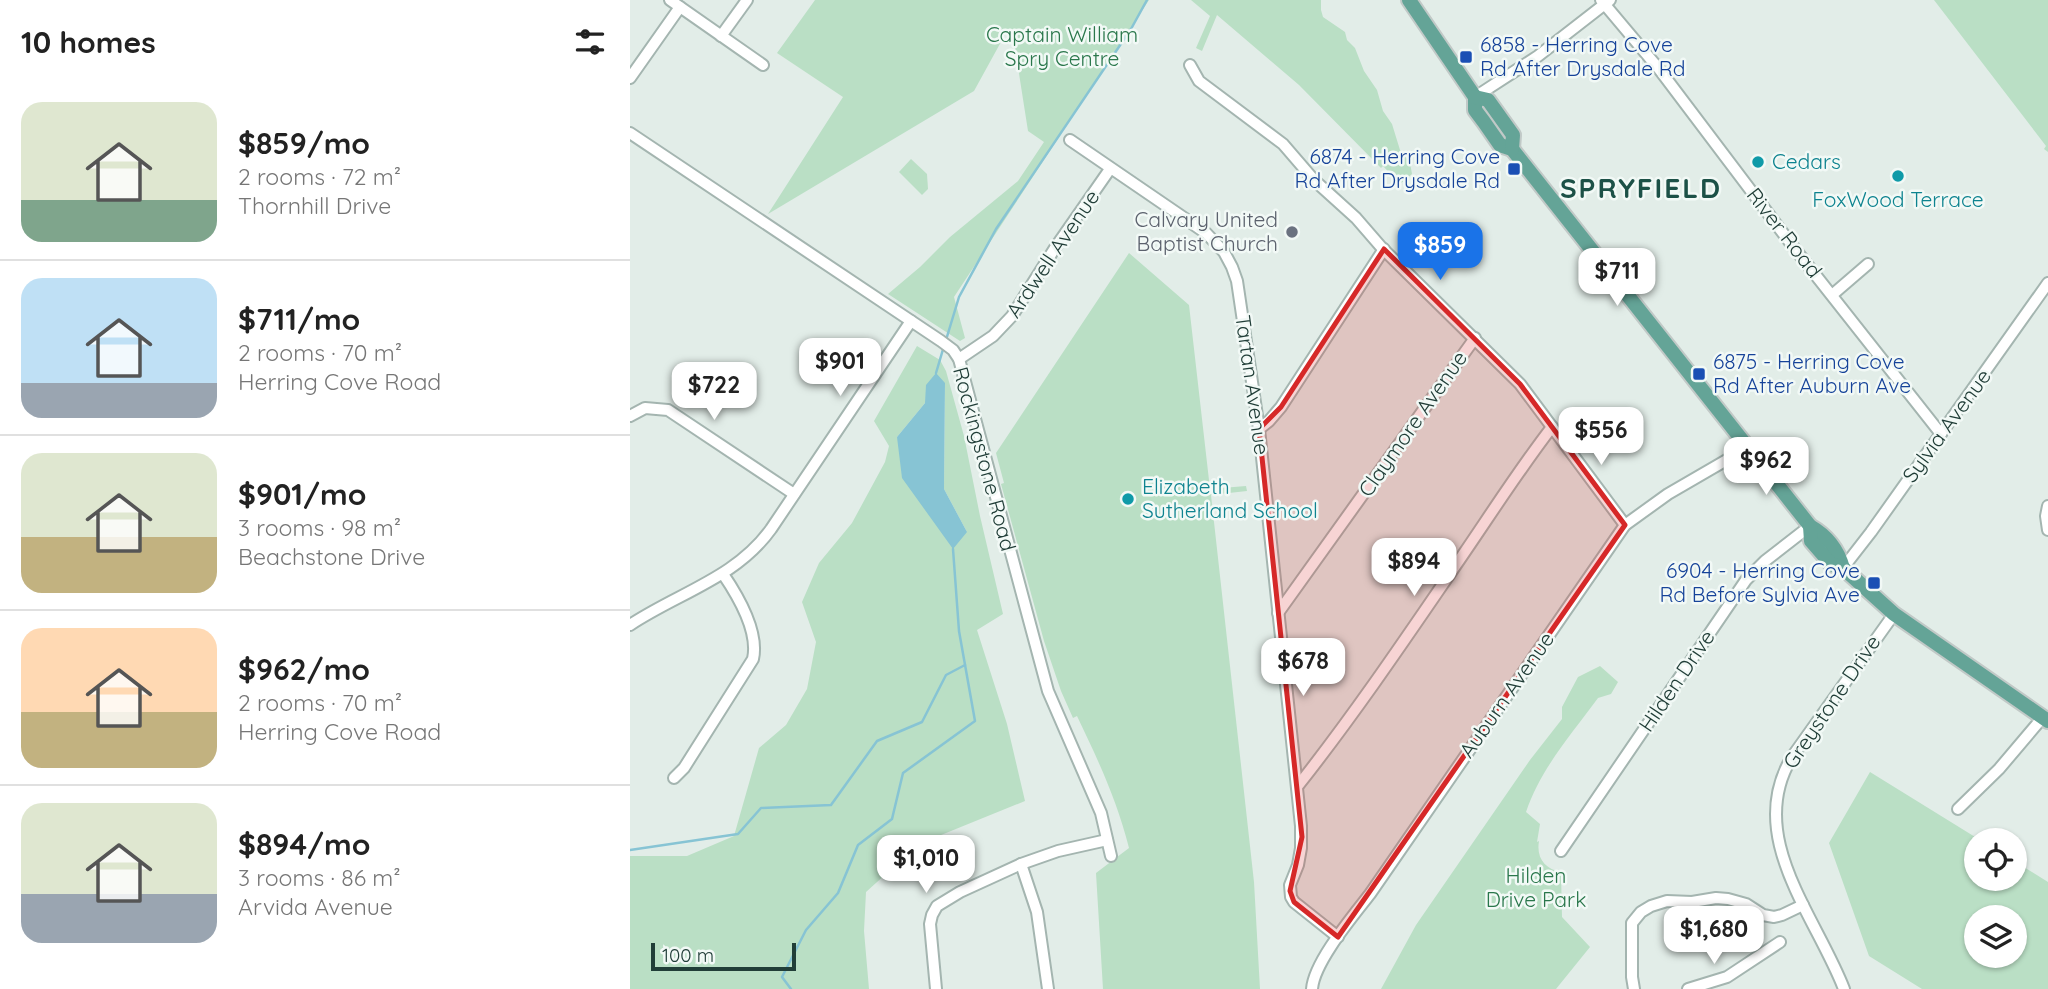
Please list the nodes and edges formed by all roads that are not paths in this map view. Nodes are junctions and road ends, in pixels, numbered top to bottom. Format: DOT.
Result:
graph roads {
  1 [pos="670,0"];
  2 [pos="747,0"];
  3 [pos="1409,0"];
  4 [pos="1605,2"];
  5 [pos="680,7"];
  6 [pos="721,36"];
  7 [pos="763,65"];
  8 [pos="1190,65"];
  9 [pos="630,78"];
  10 [pos="1475,97"];
  11 [pos="630,133"];
  12 [pos="1070,140"];
  13 [pos="1110,169"];
  14 [pos="1384,249"];
  15 [pos="1868,264"];
  16 [pos="2048,283"];
  17 [pos="1832,295"];
  18 [pos="911,321"];
  19 [pos="1475,338"];
  20 [pos="959,359"];
  21 [pos="630,416"];
  22 [pos="1552,427"];
  23 [pos="1259,429"];
  24 [pos="1941,434"];
  25 [pos="1749,447"];
  26 [pos="794,494"];
  27 [pos="2047,511"];
  28 [pos="1625,525"];
  29 [pos="1810,526"];
  30 [pos="2048,530"];
  31 [pos="1843,568"];
  32 [pos="723,574"];
  33 [pos="1278,614"];
  34 [pos="1894,614"];
  35 [pos="630,625"];
  36 [pos="2045,719"];
  37 [pos="674,778"];
  38 [pos="1297,787"];
  39 [pos="1958,809"];
  40 [pos="1107,840"];
  41 [pos="1561,851"];
  42 [pos="1111,856"];
  43 [pos="1021,864"];
  44 [pos="1803,905"];
  45 [pos="1338,937"];
  46 [pos="1780,942"];
  47 [pos="936,989"];
  48 [pos="1048,989"];
  49 [pos="1312,989"];
  50 [pos="1634,989"];
  51 [pos="1688,989"];
  52 [pos="1844,989"];
  1 -- 5 [label="street"];
  2 -- 6 [label="street"];
  3 -- 10 [label="main road"];
  4 -- 10 [label="street"];
  4 -- 17 [label="street, River Road"];
  5 -- 6 [label="street"];
  5 -- 9 [label="street"];
  6 -- 7 [label="street"];
  8 -- 14 [label="street"];
  10 -- 25 [label="main road"];
  11 -- 18 [label="street, Rockingstone Road"];
  12 -- 13 [label="street, Tartan Avenue"];
  13 -- 20 [label="street, Ardwell Avenue"];
  13 -- 23 [label="street, Tartan Avenue"];
  14 -- 19 [label="street"];
  14 -- 23 [label="street"];
  15 -- 17 [label="street"];
  16 -- 24 [label="street, Sylvia Avenue"];
  17 -- 24 [label="street, River Road"];
  18 -- 20 [label="street, Rockingstone Road"];
  18 -- 26 [label="street"];
  19 -- 22 [label="street"];
  19 -- 33 [label="street, Claymore Avenue"];
  20 -- 40 [label="street, Rockingstone Road"];
  21 -- 26 [label="street"];
  22 -- 28 [label="street"];
  22 -- 38 [label="street"];
  23 -- 33 [label="street, Tartan Avenue"];
  24 -- 31 [label="street, Sylvia Avenue"];
  25 -- 28 [label="street, Auburn Avenue"];
  25 -- 29 [label="main road"];
  26 -- 32 [label="street"];
  27 -- 30 [label="street"];
  28 -- 45 [label="street, Auburn Avenue"];
  29 -- 31 [label="main road"];
  29 -- 41 [label="street, Hilden Drive"];
  31 -- 34 [label="main road"];
  32 -- 35 [label="street"];
  32 -- 37 [label="street"];
  33 -- 38 [label="street, Tartan Avenue"];
  34 -- 36 [label="main road"];
  34 -- 44 [label="street, Greystone Drive"];
  36 -- 39 [label="street"];
  38 -- 45 [label="street, Tartan Avenue"];
  40 -- 42 [label="street, Rockingstone Road"];
  40 -- 43 [label="street"];
  43 -- 47 [label="street"];
  43 -- 48 [label="street"];
  44 -- 50 [label="street"];
  44 -- 52 [label="street, Greystone Drive"];
  45 -- 49 [label="street, Auburn Avenue"];
  46 -- 51 [label="street"];
}
